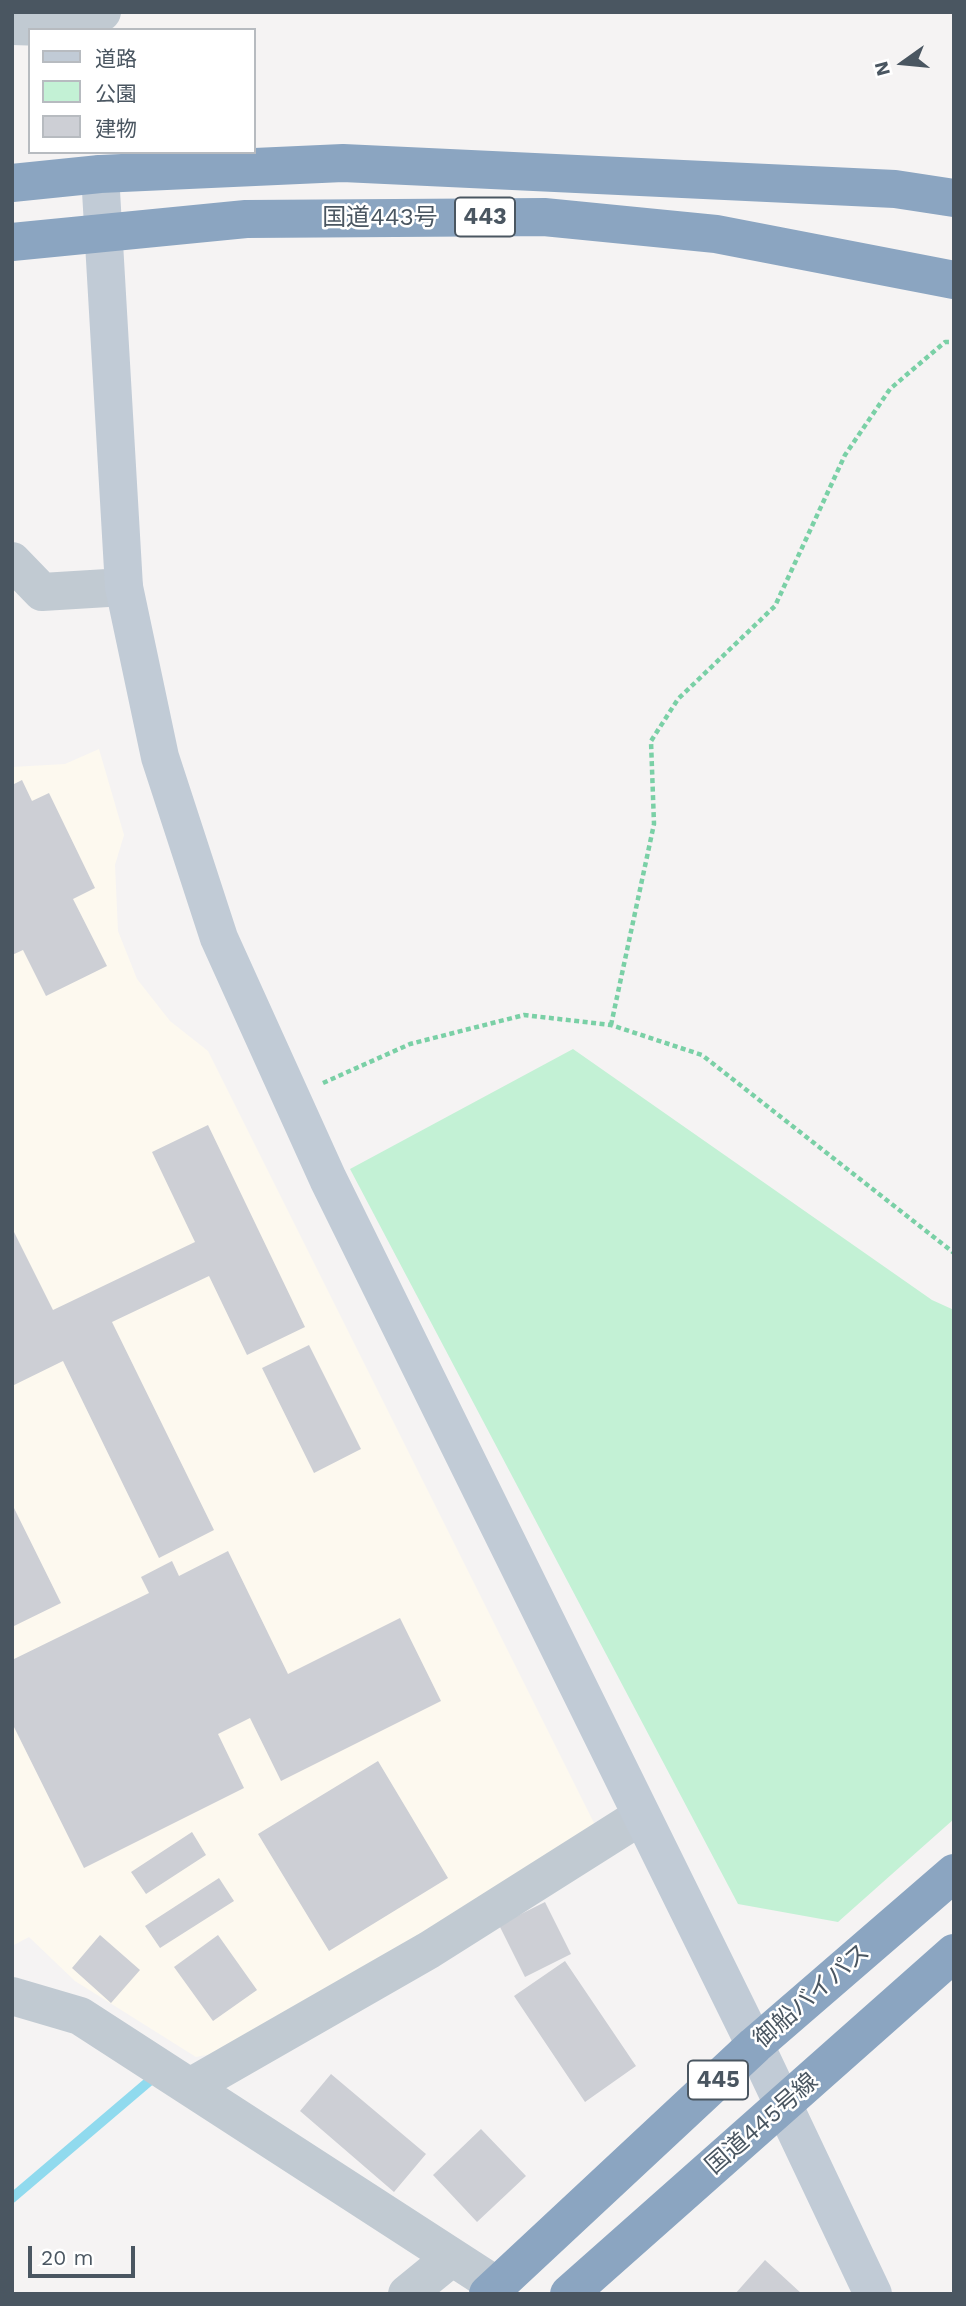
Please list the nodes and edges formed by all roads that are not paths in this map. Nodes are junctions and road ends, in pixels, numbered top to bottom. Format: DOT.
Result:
graph roads {
  1 [pos="102,12"];
  2 [pos="34,27"];
  3 [pos="99,163"];
  4 [pos="12,183"];
  5 [pos="954,198"];
  6 [pos="105,234"];
  7 [pos="12,242"];
  8 [pos="954,280"];
  9 [pos="12,561"];
  10 [pos="124,587"];
  11 [pos="641,1816"];
  12 [pos="954,1873"];
  13 [pos="954,1953"];
  14 [pos="12,1996"];
  15 [pos="755,2045"];
  16 [pos="190,2087"];
  17 [pos="783,2104"];
  18 [pos="451,2258"];
  19 [pos="492,2290"];
  20 [pos="407,2294"];
  21 [pos="569,2294"];
  22 [pos="873,2294"];
  1 -- 2 [label="street"];
  3 -- 4 [label="highway, 443"];
  3 -- 5 [label="highway, 443"];
  3 -- 6 [label="street"];
  6 -- 7 [label="highway, 国道443号 / 443"];
  6 -- 8 [label="highway, 国道443号 / 443"];
  6 -- 10 [label="street"];
  9 -- 10 [label="street"];
  10 -- 11 [label="street"];
  11 -- 15 [label="street"];
  11 -- 16 [label="street"];
  12 -- 15 [label="highway, 御船バイパス / 445"];
  13 -- 17 [label="highway, 国道445号線 / 445"];
  14 -- 16 [label="street"];
  15 -- 17 [label="street"];
  15 -- 19 [label="highway, 御船バイパス / 445"];
  16 -- 18 [label="street"];
  17 -- 21 [label="highway, 国道445号線 / 445"];
  17 -- 22 [label="street"];
  18 -- 19 [label="street"];
  18 -- 20 [label="street"];
}
